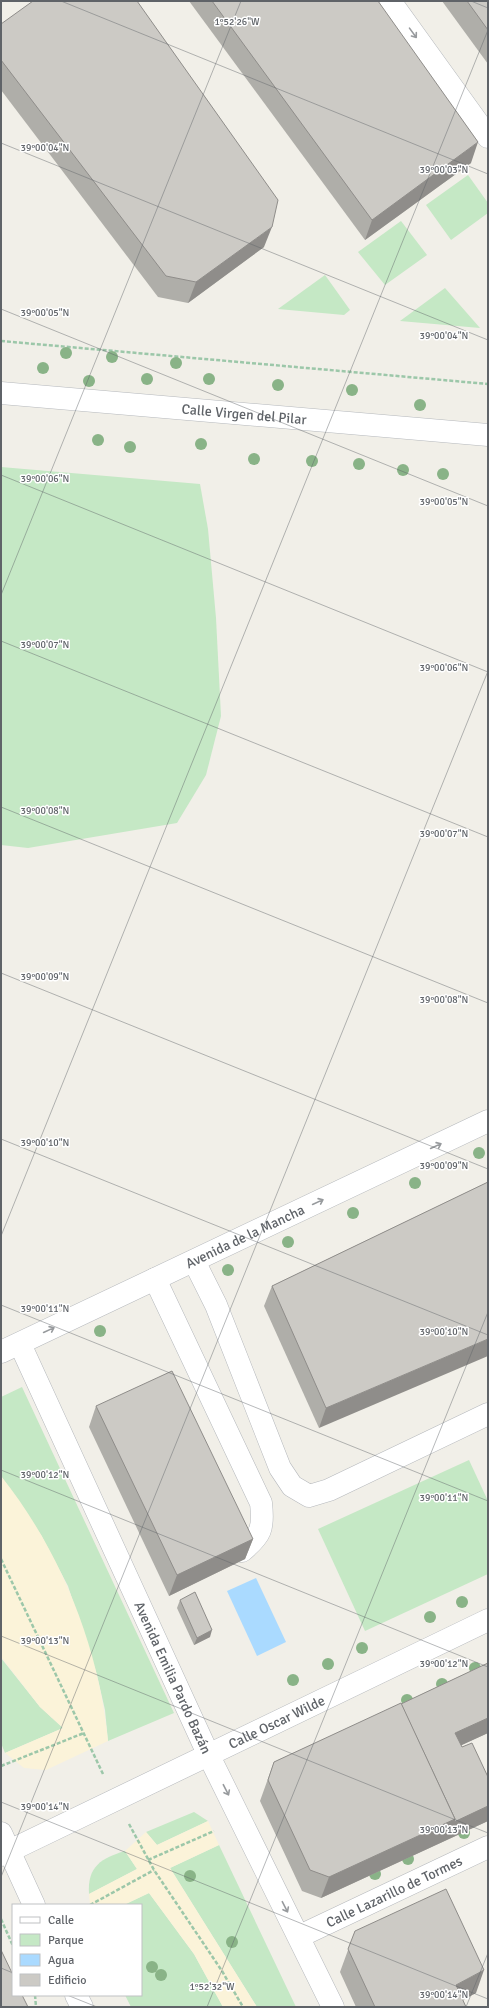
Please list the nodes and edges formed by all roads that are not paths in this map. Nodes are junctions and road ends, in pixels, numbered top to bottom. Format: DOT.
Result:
graph roads {
  1 [pos="390,1"];
  2 [pos="488,136"];
  3 [pos="1,393"];
  4 [pos="488,435"];
  5 [pos="488,1121"];
  6 [pos="194,1261"];
  7 [pos="155,1279"];
  8 [pos="11,1348"];
  9 [pos="488,1414"];
  10 [pos="242,1551"];
  11 [pos="488,1620"];
  12 [pos="209,1756"];
  13 [pos="4,1846"];
  14 [pos="488,1847"];
  15 [pos="33,1904"];
  16 [pos="300,1936"];
  17 [pos="76,1996"];
  18 [pos="82,2007"];
  19 [pos="333,2007"];
  1 -- 2 [label="street, one-way"];
  3 -- 4 [label="street, Calle Virgen del Pilar"];
  6 -- 5 [label="street, Avenida de la Mancha, one-way"];
  6 -- 7 [label="street, Avenida de la Mancha"];
  6 -- 9 [label="street"];
  8 -- 7 [label="street, Avenida de la Mancha, one-way"];
  7 -- 10 [label="street"];
  8 -- 12 [label="street, Avenida Emilia Pardo Bazán"];
  11 -- 12 [label="street, Calle Oscar Wilde"];
  12 -- 13 [label="street, Calle Oscar Wilde"];
  12 -- 16 [label="street, Avenida Emilia Pardo Bazán, one-way"];
  13 -- 15 [label="street"];
  14 -- 16 [label="street, Calle Lazarillo de Tormes"];
  16 -- 19 [label="street, Avenida Emilia Pardo Bazán"];
  17 -- 18 [label="street"];
}
